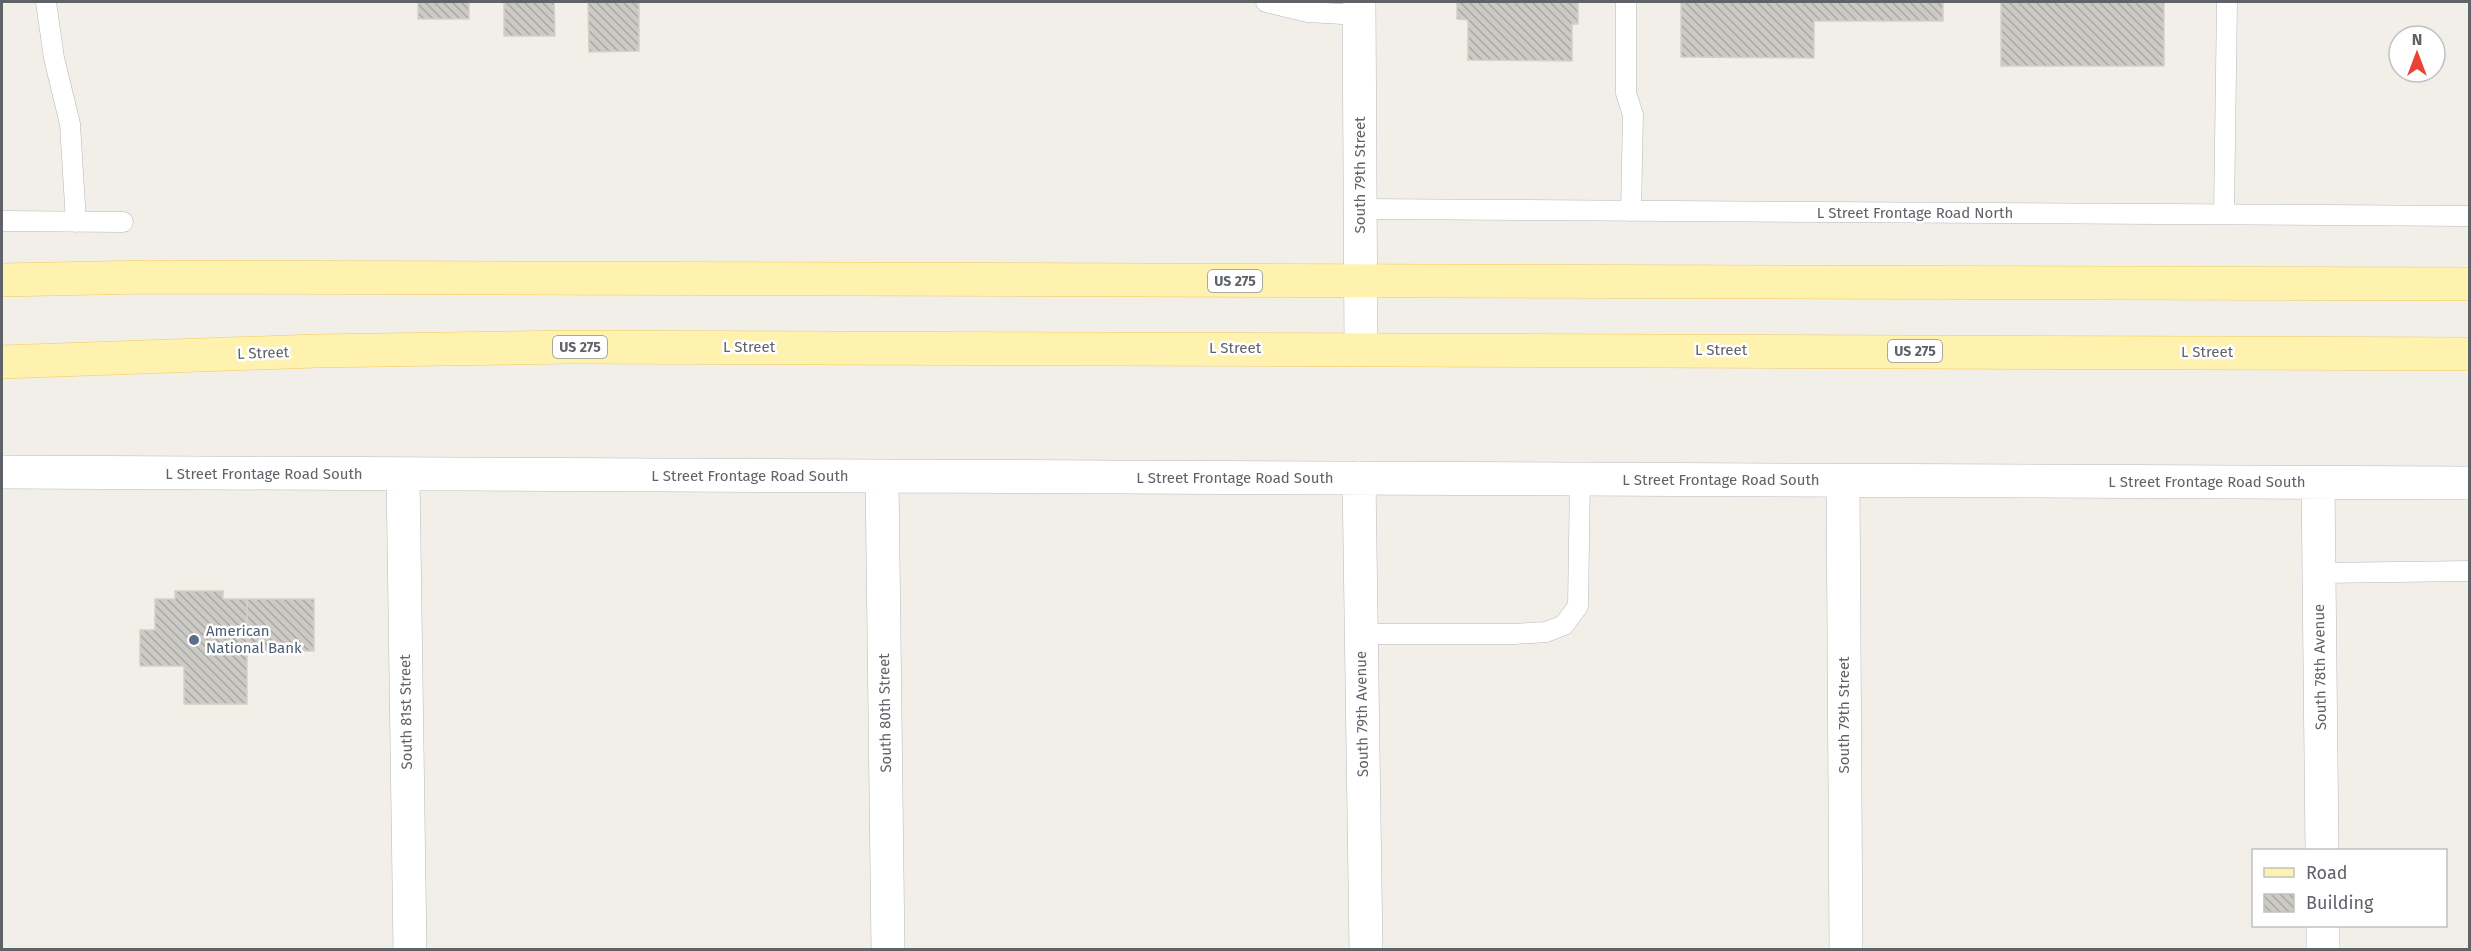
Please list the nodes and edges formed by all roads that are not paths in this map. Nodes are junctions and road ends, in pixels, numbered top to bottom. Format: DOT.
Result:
graph roads {
  1 [pos="46,2"];
  2 [pos="1266,2"];
  3 [pos="1626,2"];
  4 [pos="2228,2"];
  5 [pos="1360,8"];
  6 [pos="1360,209"];
  7 [pos="1631,211"];
  8 [pos="2224,214"];
  9 [pos="2469,216"];
  10 [pos="2,221"];
  11 [pos="76,222"];
  12 [pos="123,222"];
  13 [pos="2,280"];
  14 [pos="1360,280"];
  15 [pos="2469,284"];
  16 [pos="1361,349"];
  17 [pos="2469,354"];
  18 [pos="2,362"];
  19 [pos="2,472"];
  20 [pos="403,474"];
  21 [pos="882,477"];
  22 [pos="1359,478"];
  23 [pos="1580,479"];
  24 [pos="1843,481"];
  25 [pos="2318,483"];
  26 [pos="2469,483"];
  27 [pos="2469,571"];
  28 [pos="2319,573"];
  29 [pos="1360,634"];
  30 [pos="2322,849"];
  31 [pos="2323,927"];
  32 [pos="410,950"];
  33 [pos="888,950"];
  34 [pos="1366,950"];
  35 [pos="1846,950"];
  36 [pos="2324,950"];
  1 -- 11 [label="lane"];
  2 -- 5 [label="lane"];
  3 -- 7 [label="lane"];
  4 -- 8 [label="lane"];
  5 -- 6 [label="street, South 79th Street"];
  6 -- 7 [label="lane, L Street Frontage Road North"];
  6 -- 14 [label="street, South 79th Street"];
  7 -- 8 [label="lane, L Street Frontage Road North"];
  8 -- 9 [label="lane, L Street Frontage Road North"];
  10 -- 11 [label="lane"];
  11 -- 12 [label="lane"];
  13 -- 14 [label="main road, US 275"];
  14 -- 15 [label="main road, US 275"];
  14 -- 16 [label="street, South 79th Street"];
  16 -- 17 [label="main road, L Street / US 275"];
  16 -- 18 [label="main road, L Street / US 275"];
  19 -- 20 [label="street, L Street Frontage Road South"];
  20 -- 21 [label="street, L Street Frontage Road South"];
  20 -- 32 [label="street, South 81st Street"];
  21 -- 22 [label="street, L Street Frontage Road South"];
  21 -- 33 [label="street, South 80th Street"];
  22 -- 23 [label="street, L Street Frontage Road South"];
  22 -- 29 [label="street, South 79th Avenue"];
  23 -- 24 [label="street, L Street Frontage Road South"];
  23 -- 29 [label="lane"];
  24 -- 25 [label="street, L Street Frontage Road South"];
  24 -- 35 [label="street, South 79th Street"];
  25 -- 26 [label="street, L Street Frontage Road South"];
  25 -- 28 [label="street, South 78th Avenue"];
  27 -- 28 [label="lane"];
  28 -- 30 [label="street, South 78th Avenue"];
  29 -- 34 [label="street, South 79th Avenue"];
  31 -- 36 [label="street"];
}
